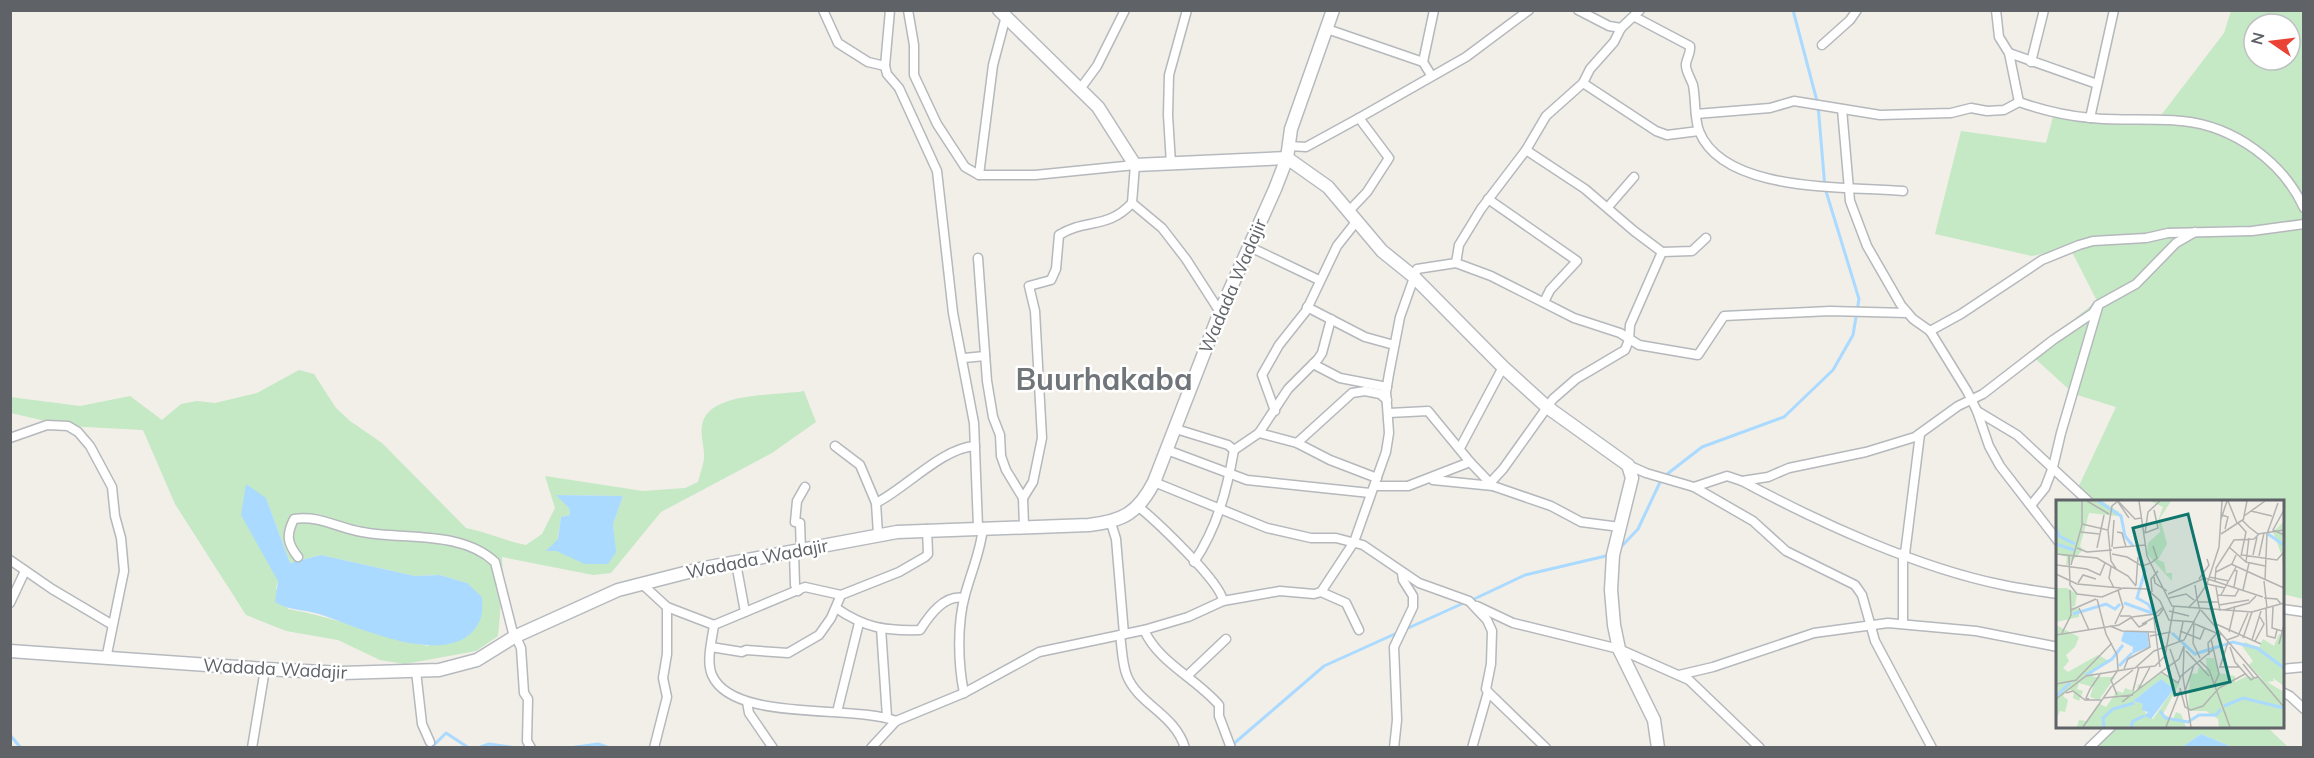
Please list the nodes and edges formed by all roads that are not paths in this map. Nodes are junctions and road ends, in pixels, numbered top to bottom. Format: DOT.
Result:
graph roads {
  1 [pos="823,10"];
  2 [pos="890,10"];
  3 [pos="908,10"];
  4 [pos="1125,10"];
  5 [pos="1187,10"];
  6 [pos="1333,10"];
  7 [pos="1434,10"];
  8 [pos="1529,10"];
  9 [pos="1578,10"];
  10 [pos="1857,10"];
  11 [pos="1996,10"];
  12 [pos="2044,10"];
  13 [pos="2114,10"];
  14 [pos="1002,13"];
  15 [pos="1518,13"];
  16 [pos="1638,14"];
  17 [pos="1621,28"];
  18 [pos="1327,29"];
  19 [pos="1822,45"];
  20 [pos="2009,53"];
  21 [pos="1423,62"];
  22 [pos="2031,62"];
  23 [pos="885,66"];
  24 [pos="1431,75"];
  25 [pos="1583,83"];
  26 [pos="2097,84"];
  27 [pos="1080,89"];
  28 [pos="2019,102"];
  29 [pos="1842,109"];
  30 [pos="1696,114"];
  31 [pos="1359,118"];
  32 [pos="2090,118"];
  33 [pos="1699,131"];
  34 [pos="1526,150"];
  35 [pos="1288,152"];
  36 [pos="1171,164"];
  37 [pos="1134,165"];
  38 [pos="979,175"];
  39 [pos="1634,177"];
  40 [pos="1850,187"];
  41 [pos="1903,191"];
  42 [pos="1488,199"];
  43 [pos="1132,203"];
  44 [pos="1608,207"];
  45 [pos="2304,208"];
  46 [pos="1348,212"];
  47 [pos="1356,222"];
  48 [pos="2304,224"];
  49 [pos="2195,232"];
  50 [pos="1706,238"];
  51 [pos="1250,247"];
  52 [pos="1662,252"];
  53 [pos="978,258"];
  54 [pos="1456,263"];
  55 [pos="1413,276"];
  56 [pos="1319,280"];
  57 [pos="1544,302"];
  58 [pos="2098,305"];
  59 [pos="1307,307"];
  60 [pos="1220,312"];
  61 [pos="1907,313"];
  62 [pos="1331,320"];
  63 [pos="1930,331"];
  64 [pos="1629,340"];
  65 [pos="1394,345"];
  66 [pos="985,356"];
  67 [pos="963,358"];
  68 [pos="1313,364"];
  69 [pos="1503,367"];
  70 [pos="1387,387"];
  71 [pos="1387,400"];
  72 [pos="1970,400"];
  73 [pos="1547,407"];
  74 [pos="1275,411"];
  75 [pos="1977,411"];
  76 [pos="1389,413"];
  77 [pos="1176,429"];
  78 [pos="1259,433"];
  79 [pos="1920,434"];
  80 [pos="10,438"];
  81 [pos="1297,443"];
  82 [pos="835,446"];
  83 [pos="975,446"];
  84 [pos="1460,448"];
  85 [pos="1167,450"];
  86 [pos="1234,450"];
  87 [pos="1470,462"];
  88 [pos="1628,465"];
  89 [pos="2054,467"];
  90 [pos="1230,476"];
  91 [pos="1427,480"];
  92 [pos="1742,481"];
  93 [pos="1154,482"];
  94 [pos="1492,484"];
  95 [pos="1374,486"];
  96 [pos="1694,486"];
  97 [pos="805,487"];
  98 [pos="1023,498"];
  99 [pos="2088,500"];
  100 [pos="876,503"];
  101 [pos="2032,504"];
  102 [pos="1139,507"];
  103 [pos="1220,509"];
  104 [pos="1111,523"];
  105 [pos="1024,526"];
  106 [pos="980,527"];
  107 [pos="1620,527"];
  108 [pos="927,529"];
  109 [pos="878,534"];
  110 [pos="2056,538"];
  111 [pos="1354,542"];
  112 [pos="797,552"];
  113 [pos="1904,554"];
  114 [pos="298,557"];
  115 [pos="10,560"];
  116 [pos="1194,561"];
  117 [pos="736,562"];
  118 [pos="26,571"];
  119 [pos="1402,573"];
  120 [pos="641,583"];
  121 [pos="798,591"];
  122 [pos="1321,592"];
  123 [pos="2056,594"];
  124 [pos="841,595"];
  125 [pos="964,598"];
  126 [pos="1223,601"];
  127 [pos="10,603"];
  128 [pos="1475,605"];
  129 [pos="667,608"];
  130 [pos="836,608"];
  131 [pos="2284,609"];
  132 [pos="745,612"];
  133 [pos="2304,614"];
  134 [pos="2284,616"];
  135 [pos="1903,622"];
  136 [pos="859,623"];
  137 [pos="111,624"];
  138 [pos="1870,624"];
  139 [pos="714,625"];
  140 [pos="881,628"];
  141 [pos="1144,630"];
  142 [pos="1359,630"];
  143 [pos="1122,634"];
  144 [pos="515,637"];
  145 [pos="1226,639"];
  146 [pos="711,647"];
  147 [pos="2056,647"];
  148 [pos="1619,649"];
  149 [pos="10,651"];
  150 [pos="106,659"];
  151 [pos="2304,667"];
  152 [pos="265,669"];
  153 [pos="2284,669"];
  154 [pos="416,671"];
  155 [pos="1188,675"];
  156 [pos="1679,675"];
  157 [pos="1488,692"];
  158 [pos="964,693"];
  159 [pos="2284,694"];
  160 [pos="747,702"];
  161 [pos="2304,710"];
  162 [pos="837,712"];
  163 [pos="891,719"];
  164 [pos="2110,728"];
  165 [pos="430,742"];
  166 [pos="252,747"];
  167 [pos="531,747"];
  168 [pos="654,747"];
  169 [pos="773,747"];
  170 [pos="871,747"];
  171 [pos="1185,747"];
  172 [pos="1231,747"];
  173 [pos="1394,747"];
  174 [pos="1472,747"];
  175 [pos="1546,747"];
  176 [pos="1658,747"];
  177 [pos="1760,747"];
  178 [pos="1932,747"];
  179 [pos="2089,747"];
  1 -- 23 [label="street"];
  2 -- 23 [label="street"];
  3 -- 38 [label="street"];
  4 -- 27 [label="street"];
  5 -- 36 [label="street"];
  6 -- 18 [label="street, Wadada Wadajir"];
  7 -- 21 [label="street"];
  8 -- 15 [label="street"];
  9 -- 17 [label="street"];
  10 -- 19 [label="street"];
  11 -- 20 [label="street"];
  12 -- 22 [label="street"];
  13 -- 26 [label="street"];
  14 -- 27 [label="street"];
  14 -- 38 [label="street"];
  15 -- 24 [label="street"];
  16 -- 17 [label="street"];
  16 -- 30 [label="street"];
  17 -- 25 [label="street"];
  18 -- 21 [label="street"];
  18 -- 35 [label="street, Wadada Wadajir"];
  20 -- 22 [label="street"];
  20 -- 28 [label="street"];
  21 -- 24 [label="street"];
  22 -- 26 [label="street"];
  23 -- 67 [label="street"];
  24 -- 31 [label="street"];
  25 -- 33 [label="street"];
  25 -- 34 [label="street"];
  26 -- 32 [label="street"];
  27 -- 37 [label="street"];
  28 -- 29 [label="street"];
  28 -- 32 [label="street"];
  29 -- 30 [label="street"];
  29 -- 40 [label="street"];
  30 -- 33 [label="street"];
  31 -- 35 [label="street"];
  31 -- 46 [label="street"];
  32 -- 45 [label="street"];
  33 -- 40 [label="street"];
  34 -- 42 [label="street"];
  34 -- 44 [label="street"];
  35 -- 36 [label="street"];
  35 -- 46 [label="street"];
  35 -- 51 [label="street, Wadada Wadajir"];
  36 -- 37 [label="street"];
  37 -- 38 [label="street"];
  37 -- 43 [label="street"];
  39 -- 44 [label="street"];
  40 -- 41 [label="street"];
  40 -- 61 [label="street"];
  42 -- 54 [label="street"];
  42 -- 57 [label="street"];
  43 -- 60 [label="street"];
  43 -- 98 [label="street"];
  44 -- 52 [label="street"];
  46 -- 47 [label="street"];
  47 -- 55 [label="street"];
  47 -- 56 [label="street"];
  48 -- 49 [label="street"];
  49 -- 58 [label="street"];
  49 -- 63 [label="street"];
  50 -- 52 [label="street"];
  51 -- 56 [label="street"];
  51 -- 60 [label="street, Wadada Wadajir"];
  52 -- 64 [label="street"];
  53 -- 66 [label="street"];
  54 -- 55 [label="street"];
  54 -- 57 [label="street"];
  55 -- 65 [label="street"];
  55 -- 69 [label="street"];
  56 -- 59 [label="street"];
  57 -- 64 [label="street"];
  58 -- 72 [label="street"];
  58 -- 89 [label="street"];
  59 -- 62 [label="street"];
  59 -- 74 [label="street"];
  60 -- 77 [label="street, Wadada Wadajir"];
  61 -- 63 [label="street"];
  61 -- 64 [label="street"];
  62 -- 65 [label="street"];
  62 -- 68 [label="street"];
  63 -- 72 [label="street"];
  64 -- 73 [label="street"];
  65 -- 70 [label="street"];
  66 -- 67 [label="street"];
  66 -- 98 [label="street"];
  67 -- 83 [label="street"];
  68 -- 70 [label="street"];
  68 -- 74 [label="street"];
  69 -- 73 [label="street"];
  69 -- 84 [label="street"];
  70 -- 71 [label="street"];
  71 -- 76 [label="street"];
  71 -- 81 [label="street"];
  72 -- 75 [label="street"];
  72 -- 79 [label="street"];
  73 -- 88 [label="street"];
  73 -- 94 [label="street"];
  74 -- 78 [label="street"];
  75 -- 89 [label="street"];
  75 -- 101 [label="street"];
  76 -- 84 [label="street"];
  76 -- 95 [label="street"];
  77 -- 85 [label="street, Wadada Wadajir"];
  77 -- 86 [label="street"];
  78 -- 81 [label="street"];
  78 -- 86 [label="street"];
  79 -- 92 [label="street"];
  79 -- 113 [label="street"];
  80 -- 137 [label="street"];
  81 -- 95 [label="street"];
  82 -- 100 [label="street"];
  83 -- 100 [label="street"];
  83 -- 106 [label="street"];
  84 -- 87 [label="street"];
  85 -- 90 [label="street"];
  85 -- 93 [label="street, Wadada Wadajir"];
  86 -- 90 [label="street"];
  87 -- 91 [label="street"];
  87 -- 94 [label="street"];
  88 -- 96 [label="street"];
  88 -- 107 [label="street"];
  89 -- 99 [label="street"];
  89 -- 101 [label="street"];
  90 -- 95 [label="street"];
  90 -- 103 [label="street"];
  91 -- 94 [label="street"];
  91 -- 95 [label="street"];
  92 -- 96 [label="street"];
  92 -- 113 [label="street"];
  93 -- 102 [label="street, Wadada Wadajir"];
  93 -- 103 [label="street"];
  94 -- 107 [label="street"];
  95 -- 111 [label="street"];
  96 -- 138 [label="street"];
  97 -- 112 [label="street"];
  98 -- 105 [label="street"];
  100 -- 109 [label="street"];
  101 -- 110 [label="street"];
  102 -- 104 [label="street, Wadada Wadajir"];
  102 -- 116 [label="street"];
  103 -- 111 [label="street"];
  103 -- 116 [label="street"];
  104 -- 105 [label="street, Wadada Wadajir"];
  104 -- 143 [label="street"];
  105 -- 106 [label="street, Wadada Wadajir"];
  106 -- 108 [label="street, Wadada Wadajir"];
  106 -- 125 [label="street"];
  107 -- 148 [label="street"];
  108 -- 109 [label="street, Wadada Wadajir"];
  108 -- 124 [label="street"];
  109 -- 112 [label="street, Wadada Wadajir"];
  111 -- 119 [label="street"];
  111 -- 122 [label="street"];
  112 -- 117 [label="street, Wadada Wadajir"];
  112 -- 121 [label="street"];
  113 -- 123 [label="street"];
  113 -- 135 [label="street"];
  114 -- 144 [label="street"];
  115 -- 118 [label="street"];
  116 -- 126 [label="street"];
  117 -- 120 [label="street, Wadada Wadajir"];
  117 -- 132 [label="street"];
  118 -- 127 [label="street"];
  118 -- 137 [label="street"];
  119 -- 128 [label="street"];
  119 -- 173 [label="street"];
  120 -- 129 [label="street"];
  120 -- 144 [label="street, Wadada Wadajir"];
  121 -- 124 [label="street"];
  121 -- 132 [label="street"];
  122 -- 126 [label="street"];
  122 -- 142 [label="street"];
  124 -- 130 [label="street"];
  125 -- 140 [label="street"];
  125 -- 158 [label="street"];
  126 -- 141 [label="street"];
  128 -- 148 [label="street"];
  128 -- 157 [label="street"];
  129 -- 139 [label="street"];
  129 -- 168 [label="street"];
  130 -- 136 [label="street"];
  130 -- 146 [label="street"];
  131 -- 133 [label="street"];
  132 -- 139 [label="street"];
  133 -- 134 [label="street"];
  135 -- 138 [label="street"];
  135 -- 147 [label="street"];
  136 -- 140 [label="street"];
  136 -- 162 [label="street"];
  137 -- 150 [label="street"];
  138 -- 156 [label="street"];
  138 -- 178 [label="street"];
  139 -- 146 [label="street"];
  140 -- 163 [label="street"];
  141 -- 143 [label="street"];
  141 -- 155 [label="street"];
  143 -- 158 [label="street"];
  143 -- 171 [label="street"];
  144 -- 154 [label="street, Wadada Wadajir"];
  144 -- 167 [label="street"];
  145 -- 155 [label="street"];
  146 -- 160 [label="street"];
  148 -- 156 [label="street"];
  148 -- 176 [label="street"];
  149 -- 150 [label="street, Wadada Wadajir"];
  150 -- 152 [label="street, Wadada Wadajir"];
  151 -- 153 [label="street"];
  152 -- 154 [label="street, Wadada Wadajir"];
  152 -- 166 [label="street"];
  154 -- 165 [label="street"];
  155 -- 172 [label="street"];
  156 -- 177 [label="street"];
  157 -- 174 [label="street"];
  157 -- 175 [label="street"];
  158 -- 163 [label="street"];
  159 -- 161 [label="street"];
  160 -- 162 [label="street"];
  160 -- 169 [label="street"];
  162 -- 163 [label="street"];
  163 -- 170 [label="street"];
  164 -- 179 [label="street"];
}
